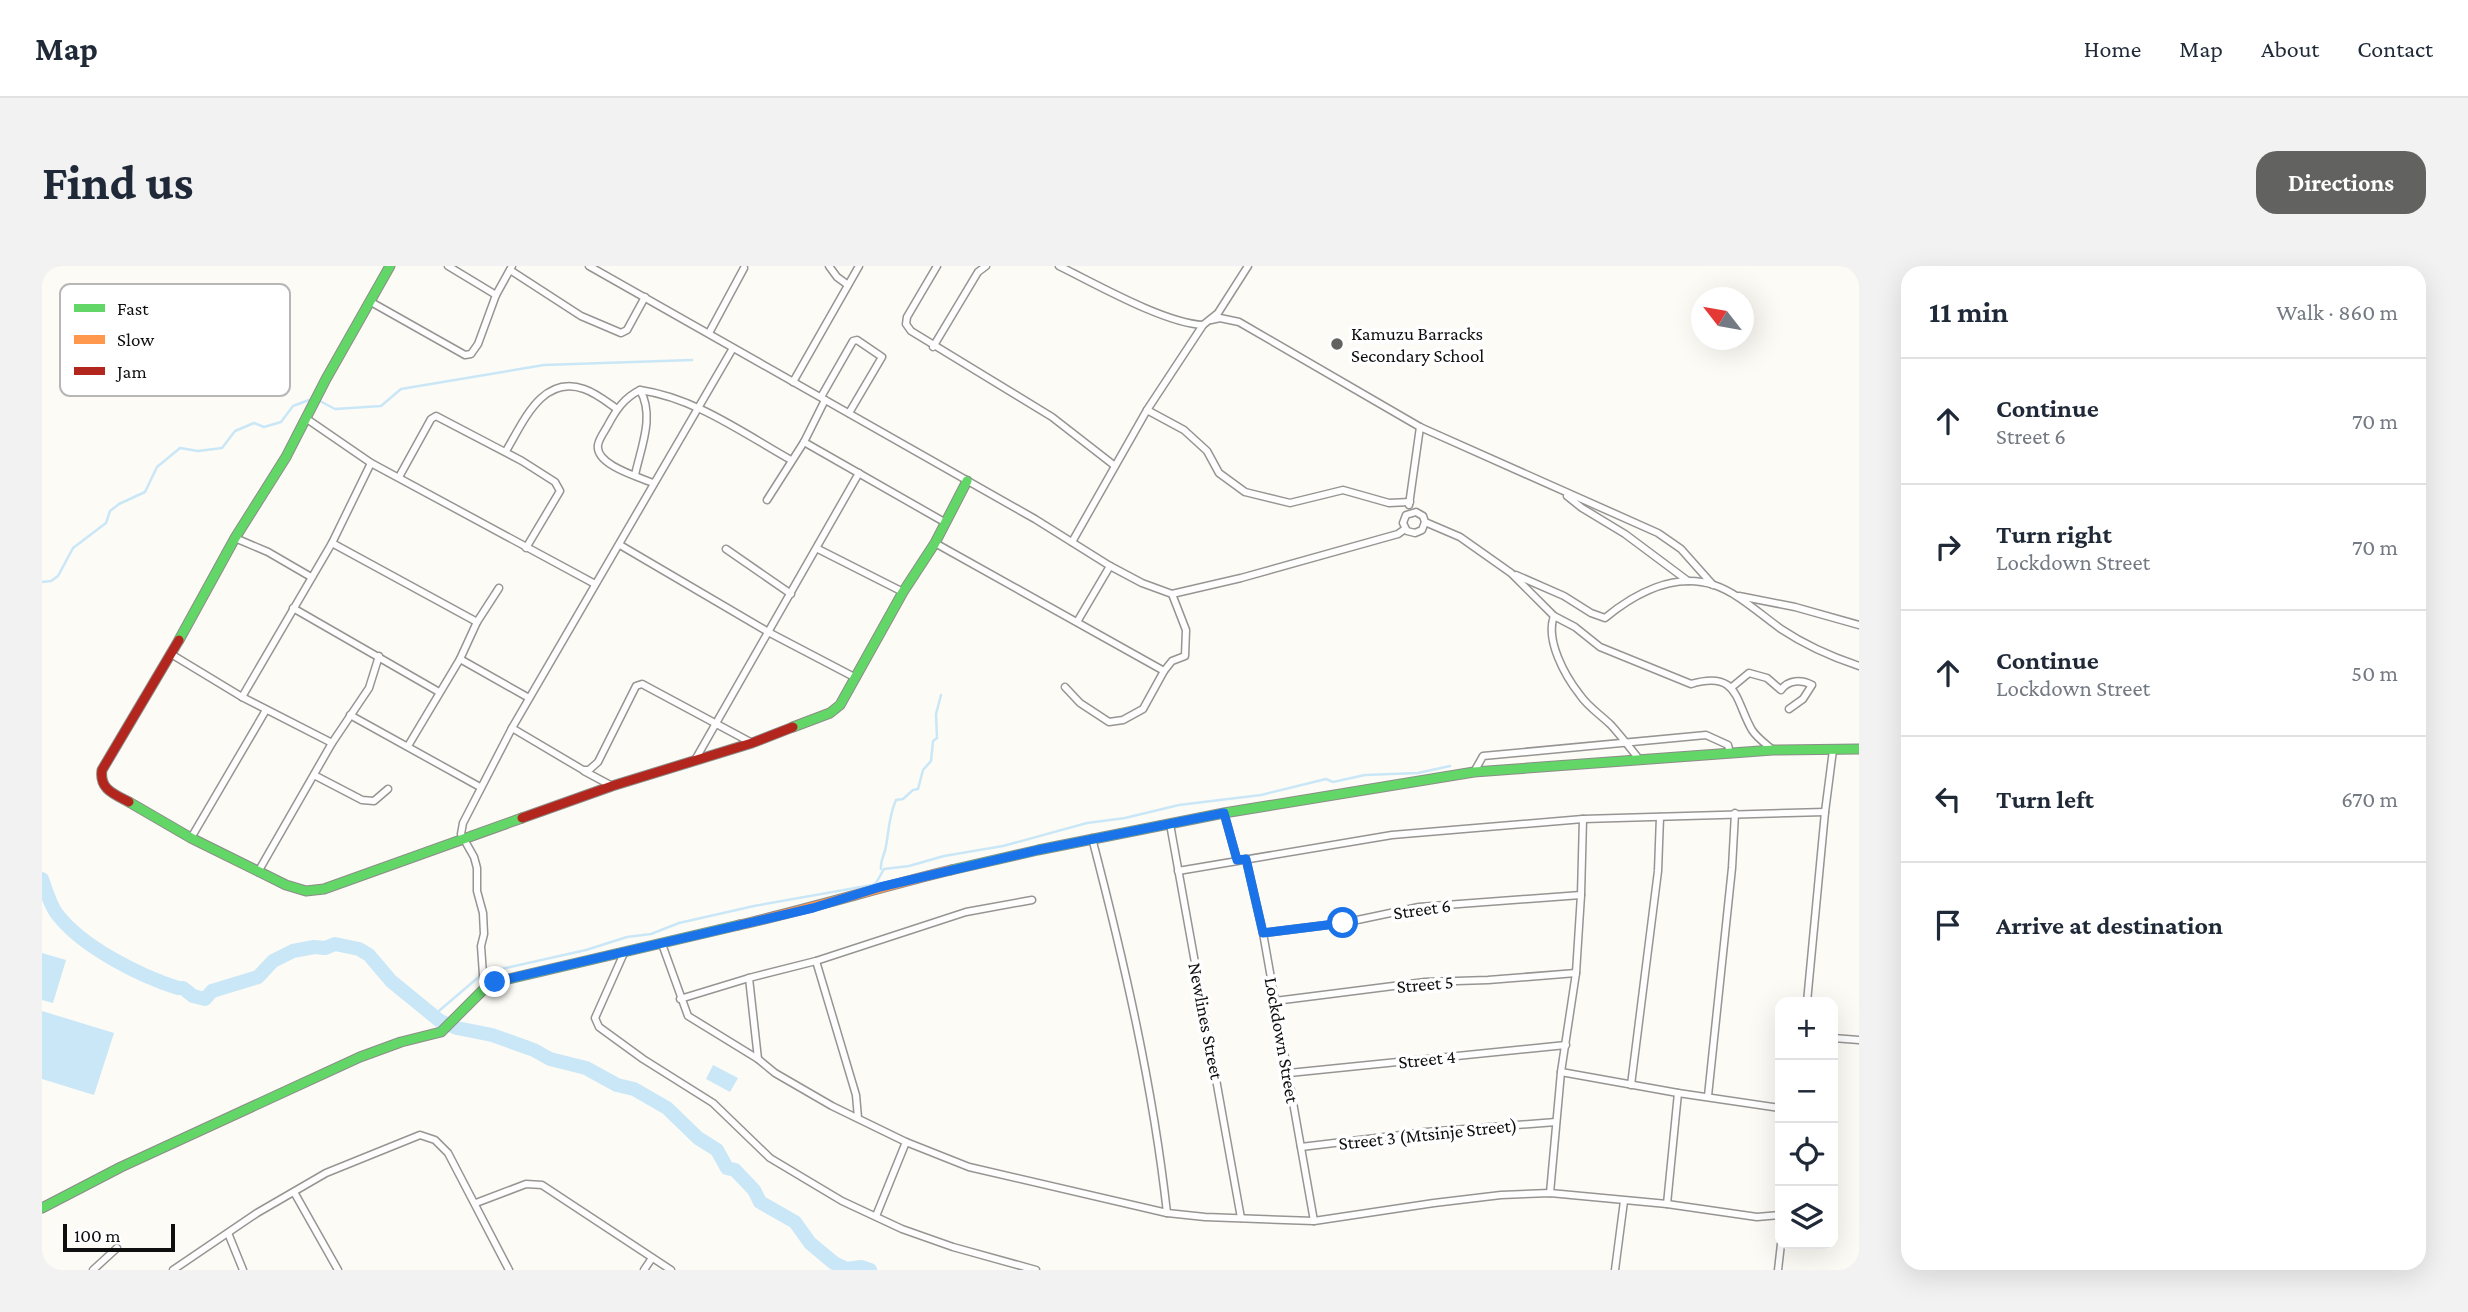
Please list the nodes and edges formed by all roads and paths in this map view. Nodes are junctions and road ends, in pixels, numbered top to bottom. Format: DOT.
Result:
graph roads {
  1 [pos="390,266"];
  2 [pos="448,266"];
  3 [pos="589,266"];
  4 [pos="829,266"];
  5 [pos="859,266"];
  6 [pos="937,266"];
  7 [pos="986,266"];
  8 [pos="1059,266"];
  9 [pos="1248,266"];
  10 [pos="511,268"];
  11 [pos="744,268"];
  12 [pos="848,285"];
  13 [pos="496,295"];
  14 [pos="645,297"];
  15 [pos="370,302"];
  16 [pos="1211,320"];
  17 [pos="1203,325"];
  18 [pos="709,333"];
  19 [pos="933,347"];
  20 [pos="733,348"];
  21 [pos="793,382"];
  22 [pos="640,390"];
  23 [pos="823,398"];
  24 [pos="617,409"];
  25 [pos="698,409"];
  26 [pos="1147,410"];
  27 [pos="849,413"];
  28 [pos="306,419"];
  29 [pos="1420,427"];
  30 [pos="804,442"];
  31 [pos="506,451"];
  32 [pos="791,460"];
  33 [pos="370,463"];
  34 [pos="1115,466"];
  35 [pos="859,473"];
  36 [pos="635,475"];
  37 [pos="399,477"];
  38 [pos="967,481"];
  39 [pos="653,483"];
  40 [pos="1558,488"];
  41 [pos="767,500"];
  42 [pos="1410,502"];
  43 [pos="1408,514"];
  44 [pos="1425,522"];
  45 [pos="946,523"];
  46 [pos="1405,529"];
  47 [pos="235,538"];
  48 [pos="1072,542"];
  49 [pos="332,543"];
  50 [pos="935,543"];
  51 [pos="620,545"];
  52 [pos="526,548"];
  53 [pos="726,549"];
  54 [pos="818,549"];
  55 [pos="1111,566"];
  56 [pos="1511,573"];
  57 [pos="311,578"];
  58 [pos="1688,581"];
  59 [pos="595,584"];
  60 [pos="1713,585"];
  61 [pos="499,588"];
  62 [pos="903,592"];
  63 [pos="791,594"];
  64 [pos="1172,594"];
  65 [pos="1734,595"];
  66 [pos="293,608"];
  67 [pos="1554,616"];
  68 [pos="477,622"];
  69 [pos="1077,622"];
  70 [pos="1859,625"];
  71 [pos="770,632"];
  72 [pos="171,654"];
  73 [pos="379,656"];
  74 [pos="460,659"];
  75 [pos="1859,666"];
  76 [pos="1164,671"];
  77 [pos="856,678"];
  78 [pos="1065,687"];
  79 [pos="1732,687"];
  80 [pos="439,692"];
  81 [pos="242,697"];
  82 [pos="529,698"];
  83 [pos="1789,709"];
  84 [pos="267,710"];
  85 [pos="350,715"];
  86 [pos="718,723"];
  87 [pos="512,728"];
  88 [pos="1625,742"];
  89 [pos="332,743"];
  90 [pos="752,743"];
  91 [pos="408,746"];
  92 [pos="1773,750"];
  93 [pos="1833,750"];
  94 [pos="1859,750"];
  95 [pos="1730,753"];
  96 [pos="1639,759"];
  97 [pos="695,761"];
  98 [pos="583,770"];
  99 [pos="1474,772"];
  100 [pos="314,775"];
  101 [pos="611,786"];
  102 [pos="480,788"];
  103 [pos="388,789"];
  104 [pos="1825,812"];
  105 [pos="1224,813"];
  106 [pos="1735,813"];
  107 [pos="1660,817"];
  108 [pos="1583,819"];
  109 [pos="1170,824"];
  110 [pos="191,838"];
  111 [pos="1092,838"];
  112 [pos="464,839"];
  113 [pos="1246,859"];
  114 [pos="1237,860"];
  115 [pos="1178,871"];
  116 [pos="258,872"];
  117 [pos="1581,895"];
  118 [pos="1032,900"];
  119 [pos="1263,933"];
  120 [pos="662,944"];
  121 [pos="624,953"];
  122 [pos="816,961"];
  123 [pos="1576,972"];
  124 [pos="749,978"];
  125 [pos="484,989"];
  126 [pos="1807,997"];
  127 [pos="680,999"];
  128 [pos="1275,1002"];
  129 [pos="1838,1038"];
  130 [pos="1859,1040"];
  131 [pos="1566,1045"];
  132 [pos="758,1059"];
  133 [pos="1561,1072"];
  134 [pos="1289,1073"];
  135 [pos="1631,1085"];
  136 [pos="1678,1093"];
  137 [pos="1708,1096"];
  138 [pos="1775,1107"];
  139 [pos="858,1118"];
  140 [pos="1556,1122"];
  141 [pos="906,1142"];
  142 [pos="1301,1147"];
  143 [pos="294,1192"];
  144 [pos="1550,1193"];
  145 [pos="1624,1200"];
  146 [pos="476,1203"];
  147 [pos="1667,1204"];
  148 [pos="42,1209"];
  149 [pos="1167,1213"];
  150 [pos="1775,1215"];
  151 [pos="876,1216"];
  152 [pos="1241,1218"];
  153 [pos="1314,1221"];
  154 [pos="228,1233"];
  155 [pos="117,1248"];
  156 [pos="1780,1249"];
  157 [pos="652,1258"];
  158 [pos="93,1270"];
  159 [pos="173,1270"];
  160 [pos="243,1270"];
  161 [pos="338,1270"];
  162 [pos="509,1270"];
  163 [pos="644,1270"];
  164 [pos="671,1270"];
  165 [pos="1035,1270"];
  166 [pos="1615,1270"];
  167 [pos="1778,1270"];
  1 -- 15 [label="street"];
  2 -- 13 [label="street"];
  3 -- 14 [label="street"];
  4 -- 12 [label="street"];
  5 -- 12 [label="street"];
  6 -- 19 [label="street"];
  7 -- 19 [label="street"];
  8 -- 17 [label="street"];
  9 -- 16 [label="street"];
  10 -- 13 [label="street"];
  10 -- 14 [label="street"];
  11 -- 18 [label="street"];
  12 -- 21 [label="street"];
  13 -- 15 [label="street"];
  14 -- 18 [label="street"];
  15 -- 28 [label="street"];
  16 -- 17 [label="street"];
  16 -- 29 [label="street"];
  17 -- 26 [label="street"];
  18 -- 20 [label="street"];
  19 -- 34 [label="street"];
  20 -- 21 [label="street"];
  20 -- 25 [label="street"];
  21 -- 23 [label="street"];
  22 -- 24 [label="street"];
  22 -- 25 [label="street"];
  22 -- 36 [label="street"];
  23 -- 27 [label="street"];
  23 -- 27 [label="street"];
  23 -- 30 [label="street"];
  24 -- 31 [label="street"];
  24 -- 36 [label="street"];
  25 -- 32 [label="street"];
  25 -- 39 [label="street"];
  26 -- 34 [label="street"];
  26 -- 42 [label="street"];
  27 -- 38 [label="street"];
  28 -- 33 [label="street"];
  28 -- 47 [label="street"];
  29 -- 40 [label="street"];
  29 -- 42 [label="street"];
  30 -- 32 [label="street"];
  30 -- 35 [label="street"];
  31 -- 37 [label="street"];
  31 -- 52 [label="street"];
  32 -- 41 [label="street"];
  33 -- 37 [label="street"];
  33 -- 49 [label="street"];
  34 -- 48 [label="street"];
  35 -- 45 [label="street"];
  35 -- 54 [label="street"];
  36 -- 39 [label="street"];
  37 -- 52 [label="street"];
  38 -- 45 [label="street"];
  38 -- 48 [label="street"];
  39 -- 51 [label="street"];
  40 -- 58 [label="street"];
  40 -- 60 [label="street"];
  42 -- 43 [label="street"];
  43 -- 44 [label="street"];
  43 -- 46 [label="street"];
  44 -- 46 [label="street"];
  44 -- 56 [label="street"];
  45 -- 50 [label="street"];
  46 -- 64 [label="street"];
  47 -- 57 [label="street"];
  47 -- 72 [label="street"];
  48 -- 55 [label="street"];
  49 -- 57 [label="street"];
  49 -- 68 [label="street"];
  50 -- 62 [label="street"];
  50 -- 69 [label="street"];
  51 -- 59 [label="street"];
  51 -- 71 [label="street"];
  52 -- 59 [label="street"];
  53 -- 63 [label="street"];
  54 -- 62 [label="street"];
  54 -- 63 [label="street"];
  55 -- 64 [label="street"];
  55 -- 69 [label="street"];
  56 -- 58 [label="street"];
  56 -- 67 [label="street"];
  57 -- 66 [label="street"];
  58 -- 60 [label="street"];
  59 -- 82 [label="street"];
  60 -- 65 [label="street"];
  61 -- 68 [label="street"];
  62 -- 77 [label="street"];
  63 -- 71 [label="street"];
  64 -- 76 [label="street"];
  65 -- 70 [label="street"];
  65 -- 75 [label="street"];
  66 -- 73 [label="street"];
  66 -- 81 [label="street"];
  67 -- 79 [label="street"];
  67 -- 88 [label="street"];
  68 -- 74 [label="street"];
  69 -- 76 [label="street"];
  71 -- 77 [label="street"];
  71 -- 86 [label="street"];
  72 -- 81 [label="street"];
  72 -- 110 [label="street"];
  73 -- 80 [label="street"];
  73 -- 85 [label="street"];
  74 -- 80 [label="street"];
  74 -- 82 [label="street"];
  76 -- 78 [label="street"];
  77 -- 90 [label="street"];
  79 -- 83 [label="street"];
  79 -- 92 [label="street"];
  80 -- 91 [label="street"];
  81 -- 84 [label="street"];
  82 -- 87 [label="street"];
  84 -- 89 [label="street"];
  84 -- 110 [label="street"];
  85 -- 89 [label="street"];
  85 -- 91 [label="street"];
  86 -- 90 [label="street"];
  86 -- 97 [label="street"];
  86 -- 98 [label="street"];
  87 -- 98 [label="street"];
  87 -- 102 [label="street"];
  88 -- 95 [label="street"];
  88 -- 96 [label="street"];
  88 -- 99 [label="street"];
  89 -- 100 [label="street"];
  90 -- 97 [label="street"];
  91 -- 102 [label="street"];
  92 -- 93 [label="street"];
  92 -- 95 [label="street"];
  93 -- 94 [label="street"];
  93 -- 104 [label="street"];
  95 -- 96 [label="street"];
  96 -- 99 [label="street"];
  97 -- 101 [label="street"];
  98 -- 101 [label="street"];
  99 -- 105 [label="street"];
  100 -- 103 [label="street"];
  100 -- 116 [label="street"];
  101 -- 112 [label="street"];
  102 -- 112 [label="street"];
  104 -- 106 [label="street"];
  104 -- 126 [label="street"];
  105 -- 109 [label="street"];
  105 -- 114 [label="street"];
  106 -- 107 [label="street"];
  106 -- 137 [label="street"];
  107 -- 108 [label="street"];
  107 -- 135 [label="street"];
  108 -- 113 [label="street"];
  108 -- 117 [label="street"];
  109 -- 111 [label="street"];
  109 -- 115 [label="street, Newlines Street"];
  110 -- 116 [label="street"];
  111 -- 120 [label="street"];
  111 -- 149 [label="street"];
  112 -- 116 [label="street"];
  112 -- 125 [label="street"];
  113 -- 114 [label="street"];
  113 -- 119 [label="street, Lockdown Street"];
  114 -- 115 [label="street"];
  115 -- 152 [label="street, Newlines Street"];
  117 -- 119 [label="street, Street 6"];
  117 -- 123 [label="street"];
  118 -- 122 [label="street"];
  119 -- 128 [label="street, Lockdown Street"];
  120 -- 121 [label="street"];
  120 -- 127 [label="street"];
  121 -- 125 [label="street"];
  121 -- 151 [label="street"];
  122 -- 124 [label="street"];
  122 -- 139 [label="street"];
  123 -- 128 [label="street, Street 5"];
  123 -- 131 [label="street"];
  124 -- 127 [label="street"];
  124 -- 132 [label="street"];
  125 -- 148 [label="street"];
  127 -- 132 [label="street"];
  128 -- 134 [label="street, Lockdown Street"];
  129 -- 130 [label="street"];
  131 -- 133 [label="street"];
  131 -- 134 [label="street, Street 4"];
  132 -- 139 [label="street"];
  133 -- 135 [label="street"];
  133 -- 140 [label="street"];
  134 -- 142 [label="street, Lockdown Street"];
  135 -- 136 [label="street"];
  136 -- 137 [label="street"];
  136 -- 147 [label="street"];
  137 -- 138 [label="street"];
  139 -- 141 [label="street"];
  140 -- 142 [label="street, Street 3 (Mtsinje Street)"];
  140 -- 144 [label="street"];
  141 -- 149 [label="street"];
  141 -- 151 [label="street"];
  142 -- 153 [label="street, Lockdown Street"];
  143 -- 146 [label="street"];
  143 -- 154 [label="street"];
  143 -- 161 [label="street"];
  144 -- 145 [label="street"];
  144 -- 153 [label="street"];
  145 -- 147 [label="street"];
  145 -- 166 [label="street"];
  146 -- 157 [label="street"];
  146 -- 162 [label="street"];
  147 -- 150 [label="street"];
  149 -- 152 [label="street"];
  151 -- 165 [label="street"];
  152 -- 153 [label="street"];
  154 -- 159 [label="street"];
  154 -- 160 [label="street"];
  155 -- 158 [label="street"];
  156 -- 167 [label="street"];
  157 -- 163 [label="street"];
  157 -- 164 [label="street"];
}
